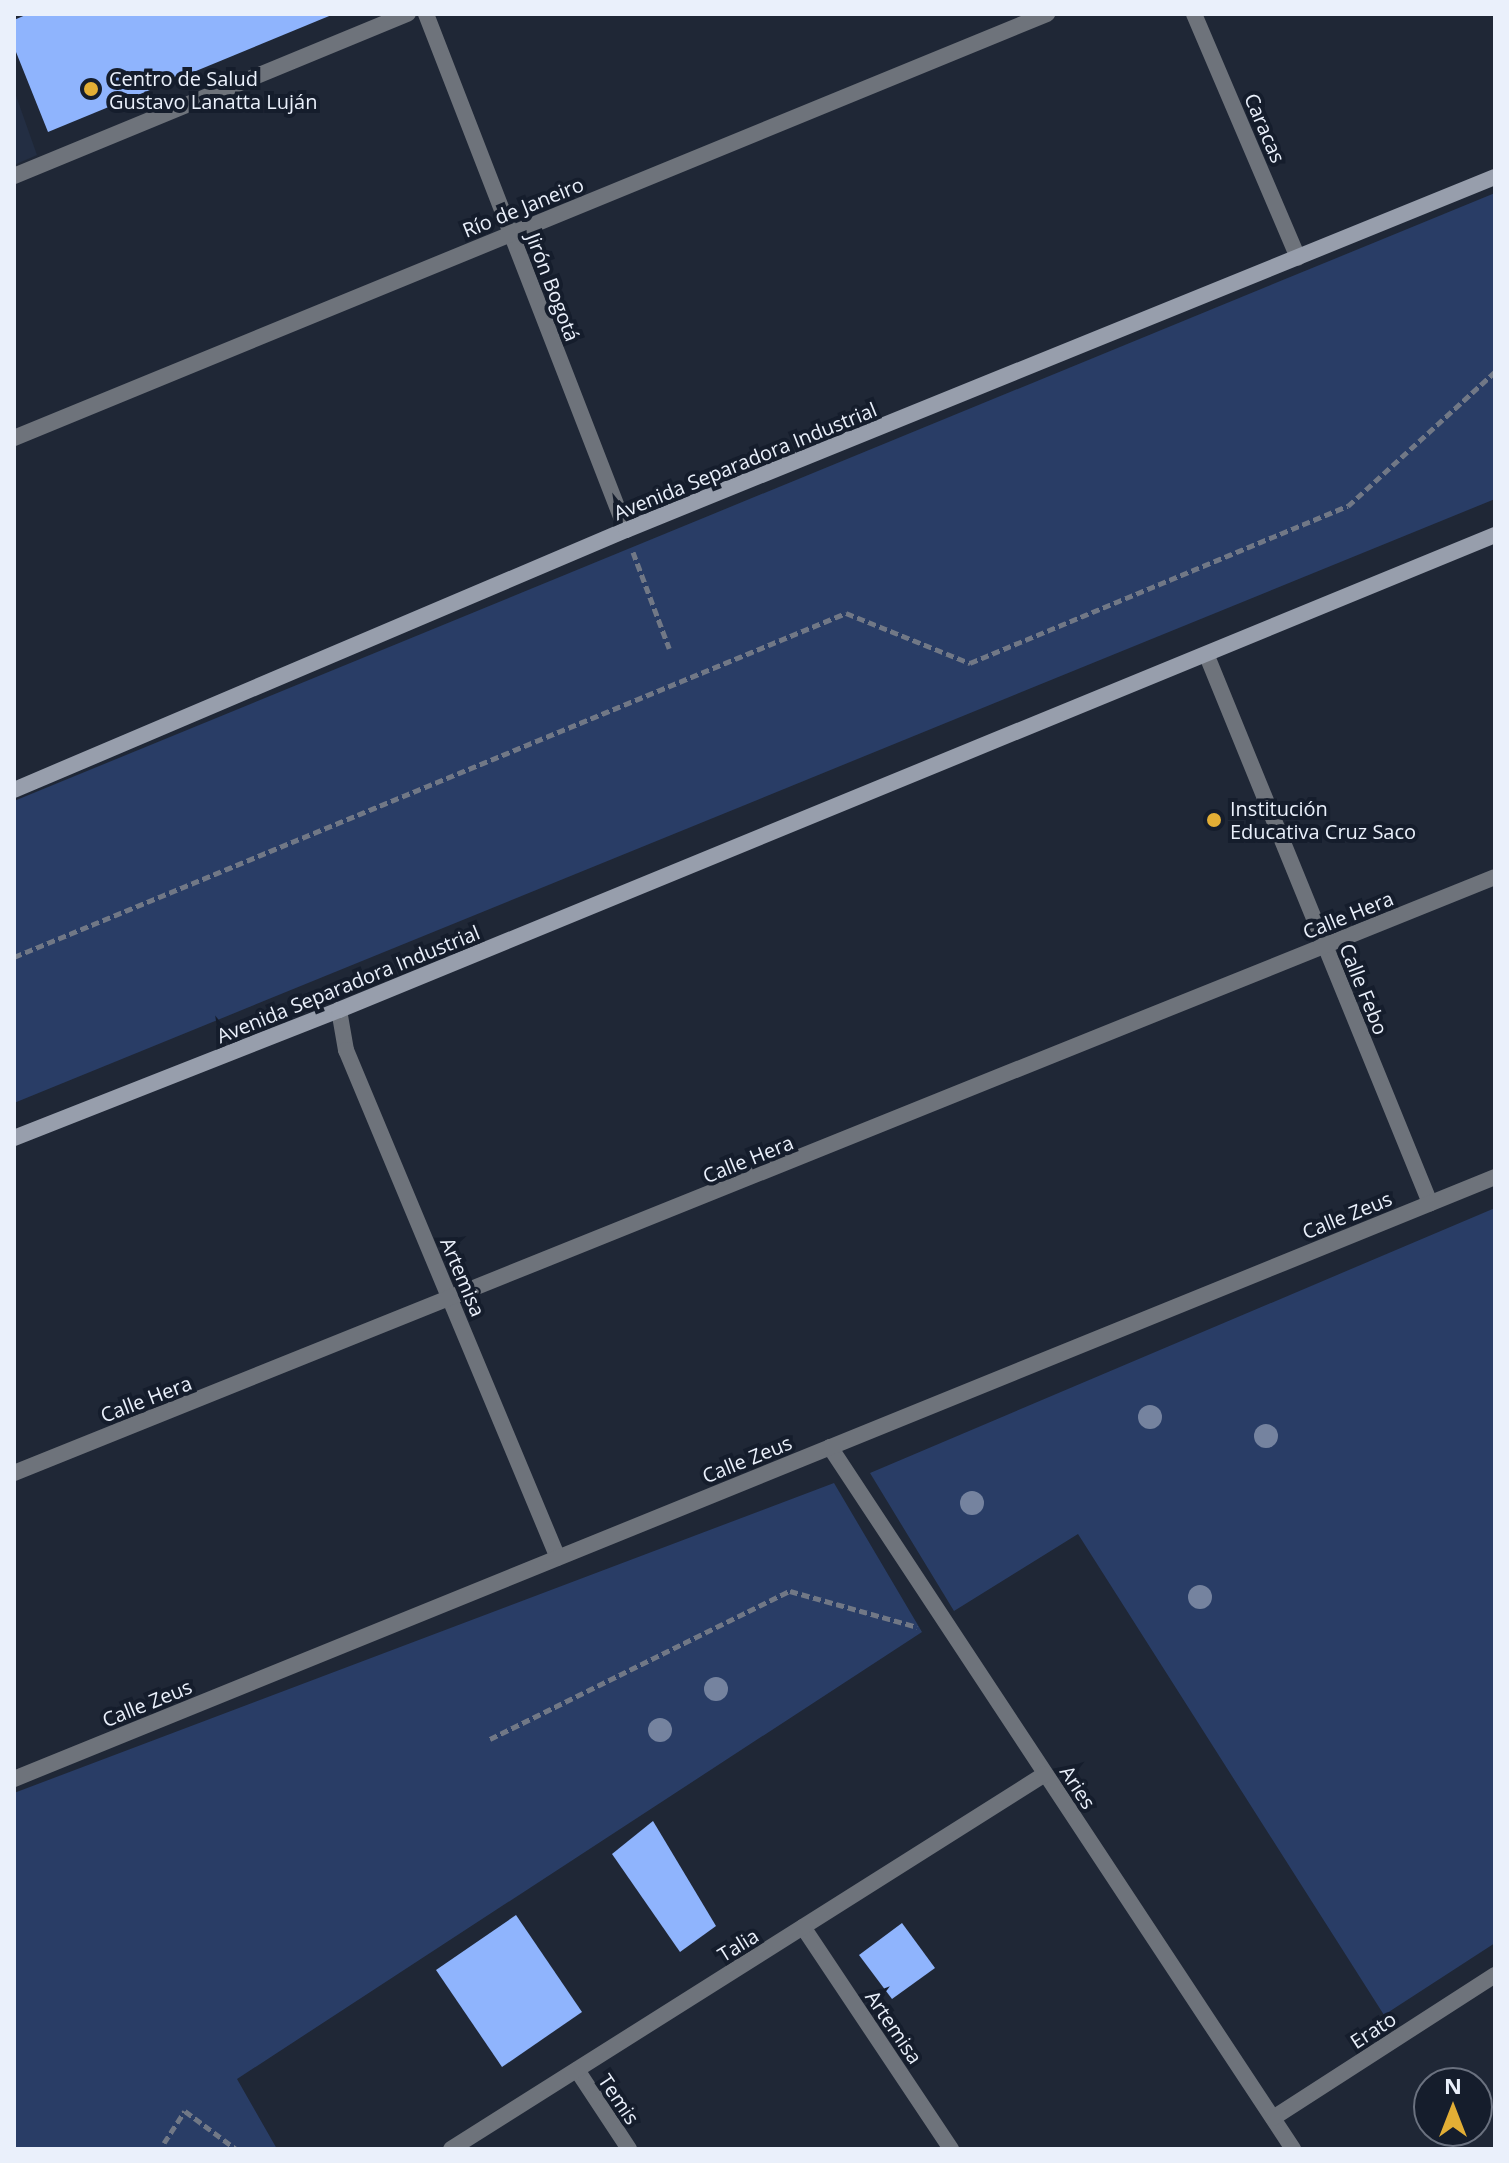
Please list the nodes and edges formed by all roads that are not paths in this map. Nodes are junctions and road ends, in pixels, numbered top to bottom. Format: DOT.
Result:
graph roads {
  1 [pos="408,14"];
  2 [pos="426,14"];
  3 [pos="1047,14"];
  4 [pos="1194,14"];
  5 [pos="14,176"];
  6 [pos="1495,177"];
  7 [pos="511,233"];
  8 [pos="1298,258"];
  9 [pos="14,438"];
  10 [pos="626,530"];
  11 [pos="1495,535"];
  12 [pos="1207,656"];
  13 [pos="14,790"];
  14 [pos="1495,877"];
  15 [pos="1325,946"];
  16 [pos="339,1010"];
  17 [pos="14,1138"];
  18 [pos="1495,1177"];
  19 [pos="1430,1203"];
  20 [pos="451,1301"];
  21 [pos="830,1447"];
  22 [pos="14,1473"];
  23 [pos="558,1558"];
  24 [pos="1045,1774"];
  25 [pos="14,1779"];
  26 [pos="803,1927"];
  27 [pos="1495,1975"];
  28 [pos="577,2070"];
  29 [pos="1273,2118"];
  30 [pos="451,2149"];
  31 [pos="629,2149"];
  32 [pos="951,2149"];
  33 [pos="1293,2149"];
  1 -- 5 [label="street"];
  2 -- 7 [label="street, Jirón Bogotá"];
  3 -- 7 [label="street, Río de Janeiro"];
  4 -- 8 [label="street, Caracas"];
  6 -- 8 [label="main road, Avenida Separadora Industrial"];
  7 -- 9 [label="street, Río de Janeiro"];
  7 -- 10 [label="street, Jirón Bogotá"];
  8 -- 10 [label="main road, Avenida Separadora Industrial"];
  10 -- 13 [label="main road, Avenida Separadora Industrial"];
  11 -- 12 [label="main road, Avenida Separadora Industrial"];
  12 -- 15 [label="street, Calle Febo"];
  12 -- 16 [label="main road, Avenida Separadora Industrial"];
  14 -- 15 [label="street, Calle Hera"];
  15 -- 19 [label="street, Calle Febo"];
  15 -- 20 [label="street, Calle Hera"];
  16 -- 17 [label="main road, Avenida Separadora Industrial"];
  16 -- 20 [label="street, Artemisa"];
  18 -- 19 [label="street, Calle Zeus"];
  19 -- 21 [label="street, Calle Zeus"];
  20 -- 22 [label="street, Calle Hera"];
  20 -- 23 [label="street, Artemisa"];
  21 -- 23 [label="street, Calle Zeus"];
  21 -- 24 [label="street, Aries"];
  23 -- 25 [label="street, Calle Zeus"];
  24 -- 26 [label="street, Talia"];
  24 -- 29 [label="street, Aries"];
  26 -- 28 [label="street, Talia"];
  26 -- 32 [label="street, Artemisa"];
  27 -- 29 [label="street, Erato"];
  28 -- 30 [label="street, Talia"];
  28 -- 31 [label="street, Temis"];
  29 -- 33 [label="street, Aries"];
}
